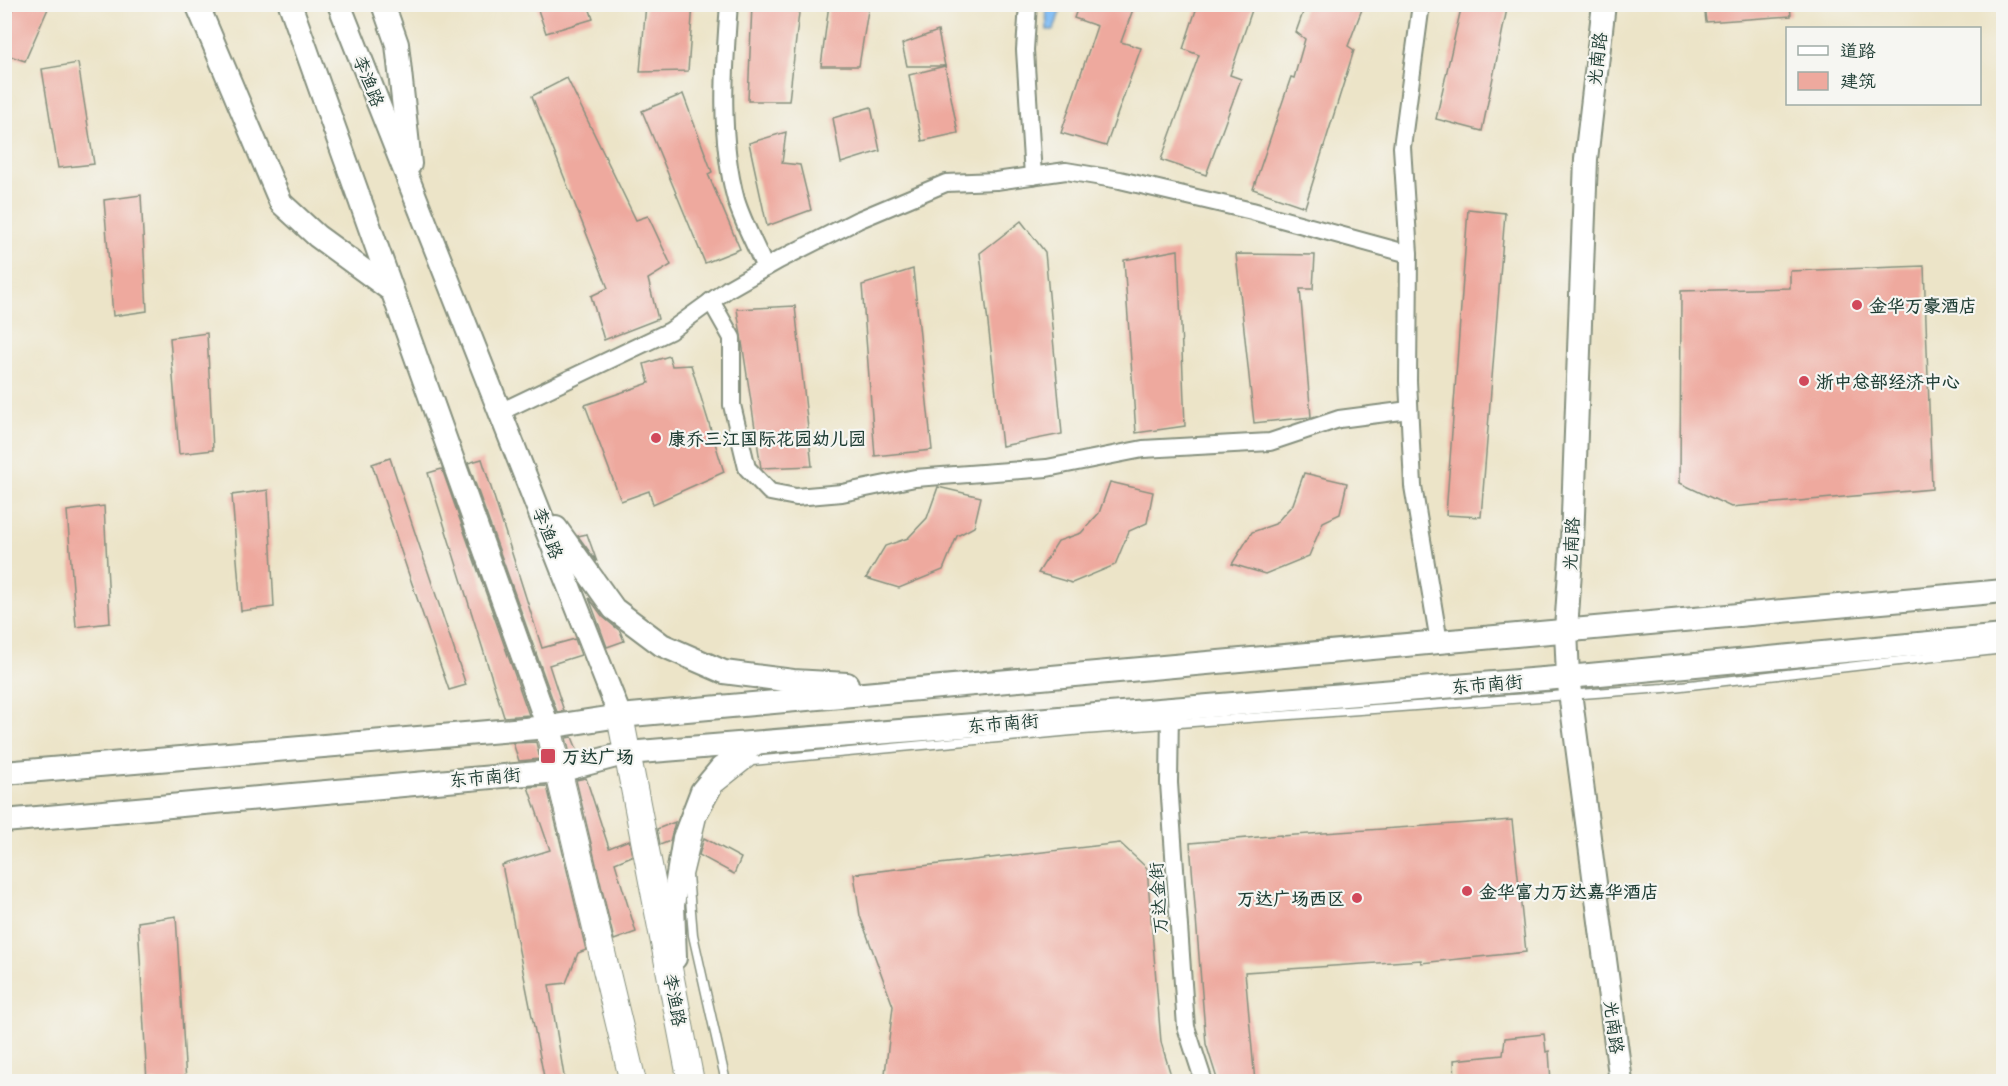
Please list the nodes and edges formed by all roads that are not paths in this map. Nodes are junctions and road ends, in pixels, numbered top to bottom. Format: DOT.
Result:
graph roads {
  1 [pos="197,4"];
  2 [pos="290,4"];
  3 [pos="339,4"];
  4 [pos="383,4"];
  5 [pos="729,4"];
  6 [pos="1028,4"];
  7 [pos="1420,4"];
  8 [pos="1604,4"];
  9 [pos="1033,176"];
  10 [pos="414,195"];
  11 [pos="1409,255"];
  12 [pos="765,268"];
  13 [pos="392,291"];
  14 [pos="711,301"];
  15 [pos="1409,410"];
  16 [pos="500,412"];
  17 [pos="531,492"];
  18 [pos="2004,591"];
  19 [pos="1566,630"];
  20 [pos="2004,636"];
  21 [pos="1439,642"];
  22 [pos="2004,650"];
  23 [pos="1569,686"];
  24 [pos="924,689"];
  25 [pos="620,716"];
  26 [pos="1170,716"];
  27 [pos="548,727"];
  28 [pos="758,743"];
  29 [pos="627,753"];
  30 [pos="559,771"];
  31 [pos="4,773"];
  32 [pos="4,821"];
  33 [pos="676,1002"];
  34 [pos="633,1082"];
  35 [pos="691,1082"];
  36 [pos="726,1082"];
  37 [pos="1204,1082"];
  38 [pos="1621,1082"];
  1 -- 13 [label="main road"];
  2 -- 13 [label="main road"];
  3 -- 10 [label="main road, 李渔路"];
  4 -- 10 [label="main road"];
  5 -- 12 [label="street"];
  6 -- 9 [label="street"];
  7 -- 11 [label="street"];
  8 -- 19 [label="main road, 光南路"];
  9 -- 11 [label="street"];
  9 -- 12 [label="street"];
  10 -- 16 [label="main road, 李渔路"];
  11 -- 15 [label="street"];
  12 -- 14 [label="street"];
  13 -- 27 [label="main road"];
  14 -- 15 [label="street"];
  14 -- 16 [label="street"];
  15 -- 21 [label="street"];
  16 -- 17 [label="main road, 李渔路"];
  17 -- 24 [label="main road"];
  17 -- 25 [label="main road, 李渔路"];
  18 -- 19 [label="main road"];
  19 -- 21 [label="main road"];
  19 -- 23 [label="main road, 光南路"];
  20 -- 23 [label="main road, 东市南街"];
  21 -- 24 [label="main road"];
  22 -- 23 [label="lane"];
  23 -- 26 [label="main road, 东市南街"];
  23 -- 38 [label="main road, 光南路"];
  24 -- 25 [label="main road"];
  25 -- 27 [label="main road"];
  25 -- 29 [label="main road, 李渔路"];
  26 -- 28 [label="main road, 东市南街"];
  26 -- 36 [label="lane"];
  26 -- 37 [label="street, 万达金街"];
  27 -- 30 [label="main road"];
  27 -- 31 [label="main road"];
  28 -- 29 [label="main road, 东市南街"];
  28 -- 33 [label="main road"];
  29 -- 30 [label="main road, 东市南街"];
  29 -- 33 [label="main road, 李渔路"];
  30 -- 32 [label="main road, 东市南街"];
  30 -- 34 [label="main road"];
  33 -- 35 [label="main road, 李渔路"];
}
